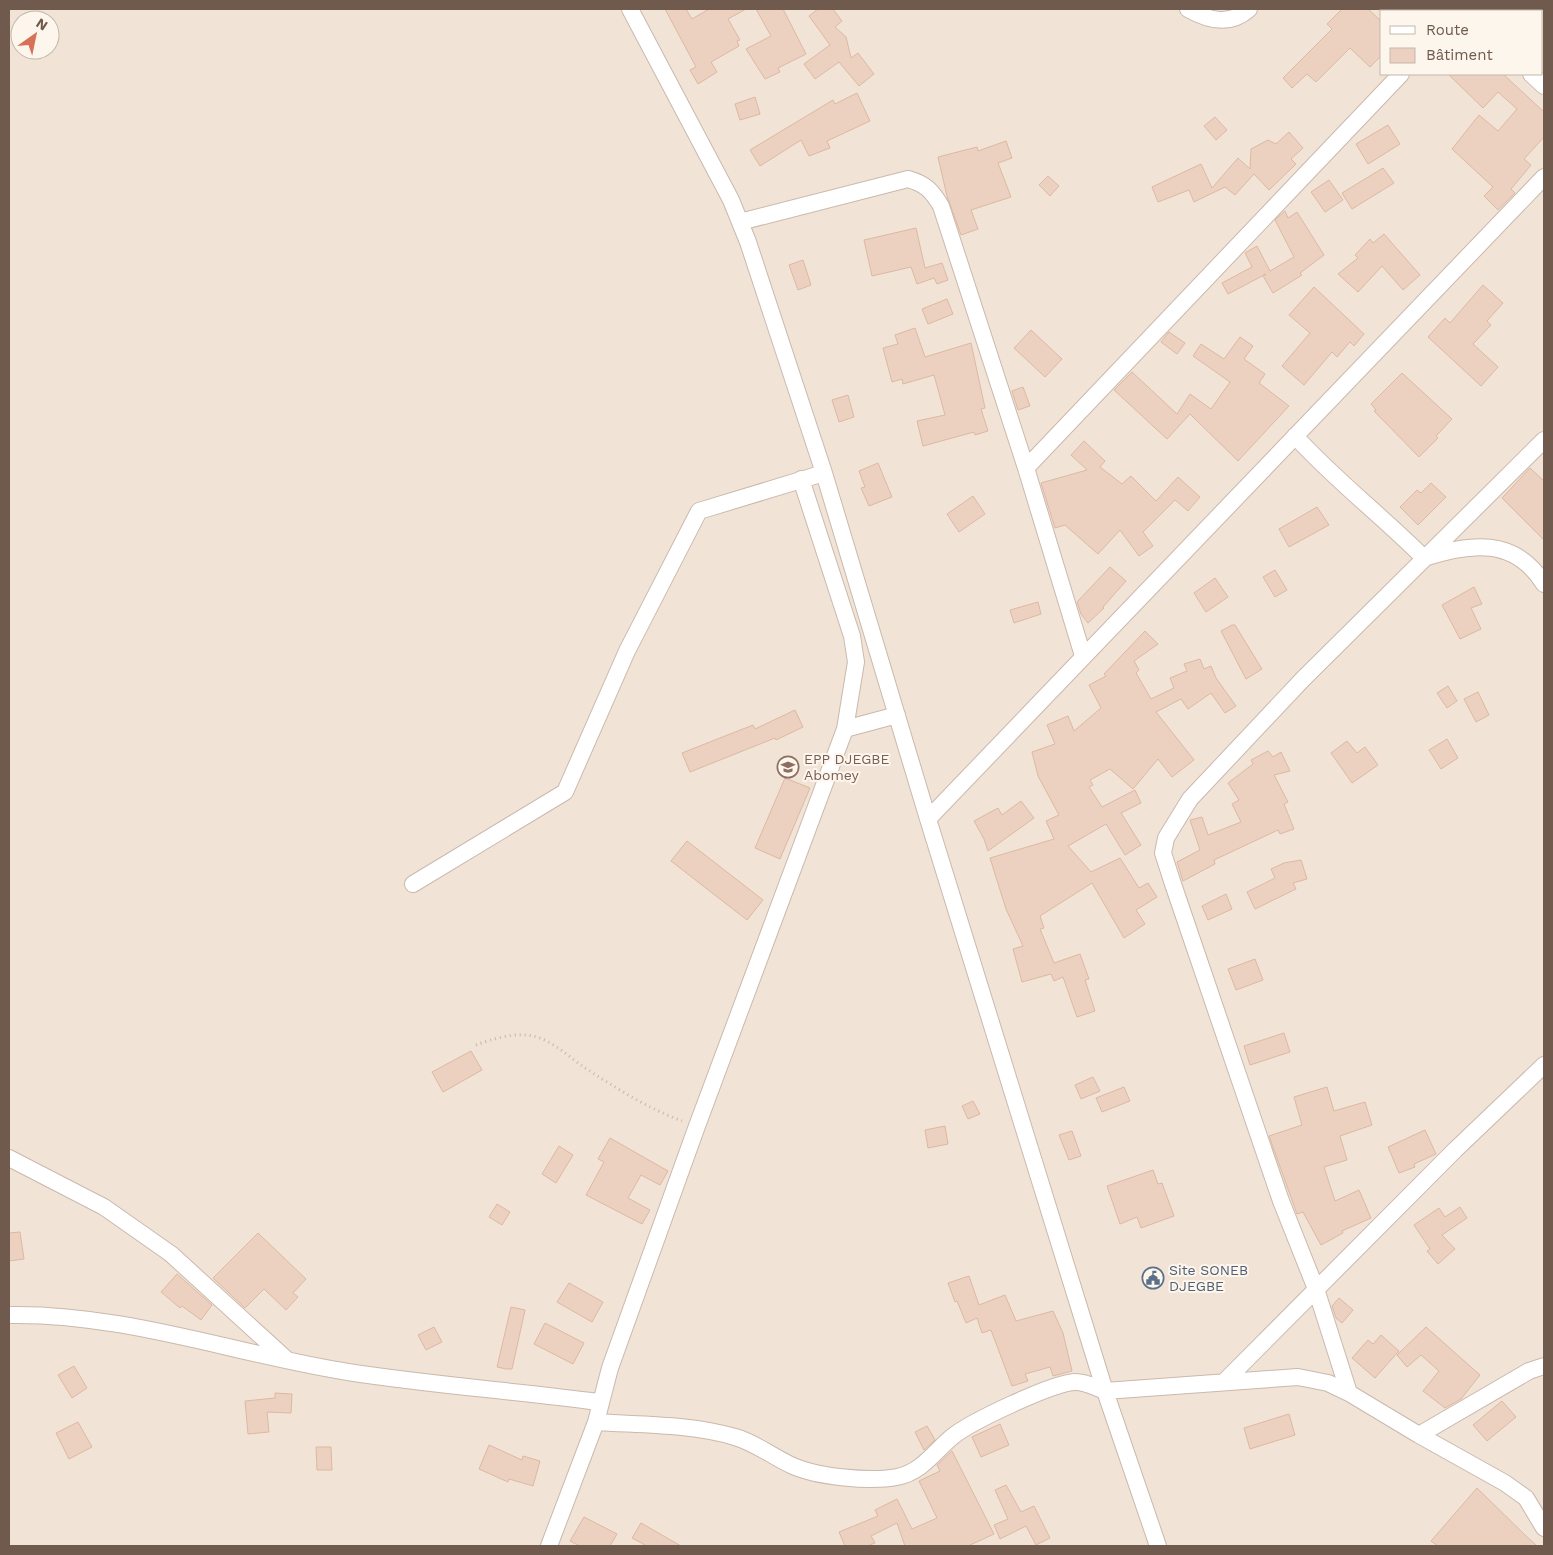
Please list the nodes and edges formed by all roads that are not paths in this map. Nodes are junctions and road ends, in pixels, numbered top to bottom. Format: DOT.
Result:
graph roads {
  1 [pos="630,9"];
  2 [pos="1188,9"];
  3 [pos="1249,9"];
  4 [pos="1400,75"];
  5 [pos="1532,75"];
  6 [pos="1544,86"];
  7 [pos="1544,177"];
  8 [pos="740,222"];
  9 [pos="1295,436"];
  10 [pos="1544,440"];
  11 [pos="1026,468"];
  12 [pos="824,473"];
  13 [pos="801,479"];
  14 [pos="1424,558"];
  15 [pos="1544,584"];
  16 [pos="1083,656"];
  17 [pos="897,715"];
  18 [pos="845,729"];
  19 [pos="928,819"];
  20 [pos="413,884"];
  21 [pos="1544,1065"];
  22 [pos="9,1158"];
  23 [pos="1316,1289"];
  24 [pos="9,1315"];
  25 [pos="286,1358"];
  26 [pos="1544,1366"];
  27 [pos="1225,1381"];
  28 [pos="1104,1391"];
  29 [pos="1349,1393"];
  30 [pos="600,1402"];
  31 [pos="596,1422"];
  32 [pos="1419,1435"];
  33 [pos="1544,1528"];
  34 [pos="549,1546"];
  35 [pos="1158,1546"];
  1 -- 8 [label="street"];
  2 -- 3 [label="street"];
  4 -- 11 [label="street"];
  5 -- 6 [label="street"];
  7 -- 9 [label="street"];
  8 -- 11 [label="street"];
  8 -- 12 [label="street"];
  9 -- 14 [label="street"];
  9 -- 16 [label="street"];
  10 -- 14 [label="street"];
  11 -- 16 [label="street"];
  12 -- 13 [label="street"];
  12 -- 17 [label="street"];
  13 -- 18 [label="street"];
  13 -- 20 [label="street"];
  14 -- 15 [label="street"];
  14 -- 23 [label="street"];
  16 -- 19 [label="street"];
  17 -- 18 [label="street"];
  17 -- 19 [label="street"];
  18 -- 30 [label="street"];
  19 -- 28 [label="street"];
  21 -- 23 [label="street"];
  22 -- 25 [label="street"];
  23 -- 27 [label="street"];
  23 -- 29 [label="street"];
  24 -- 25 [label="street"];
  25 -- 30 [label="street"];
  26 -- 32 [label="street"];
  27 -- 28 [label="street"];
  27 -- 29 [label="street"];
  28 -- 31 [label="street"];
  28 -- 35 [label="street"];
  29 -- 32 [label="street"];
  30 -- 31 [label="street"];
  31 -- 34 [label="street"];
  32 -- 33 [label="street"];
}
